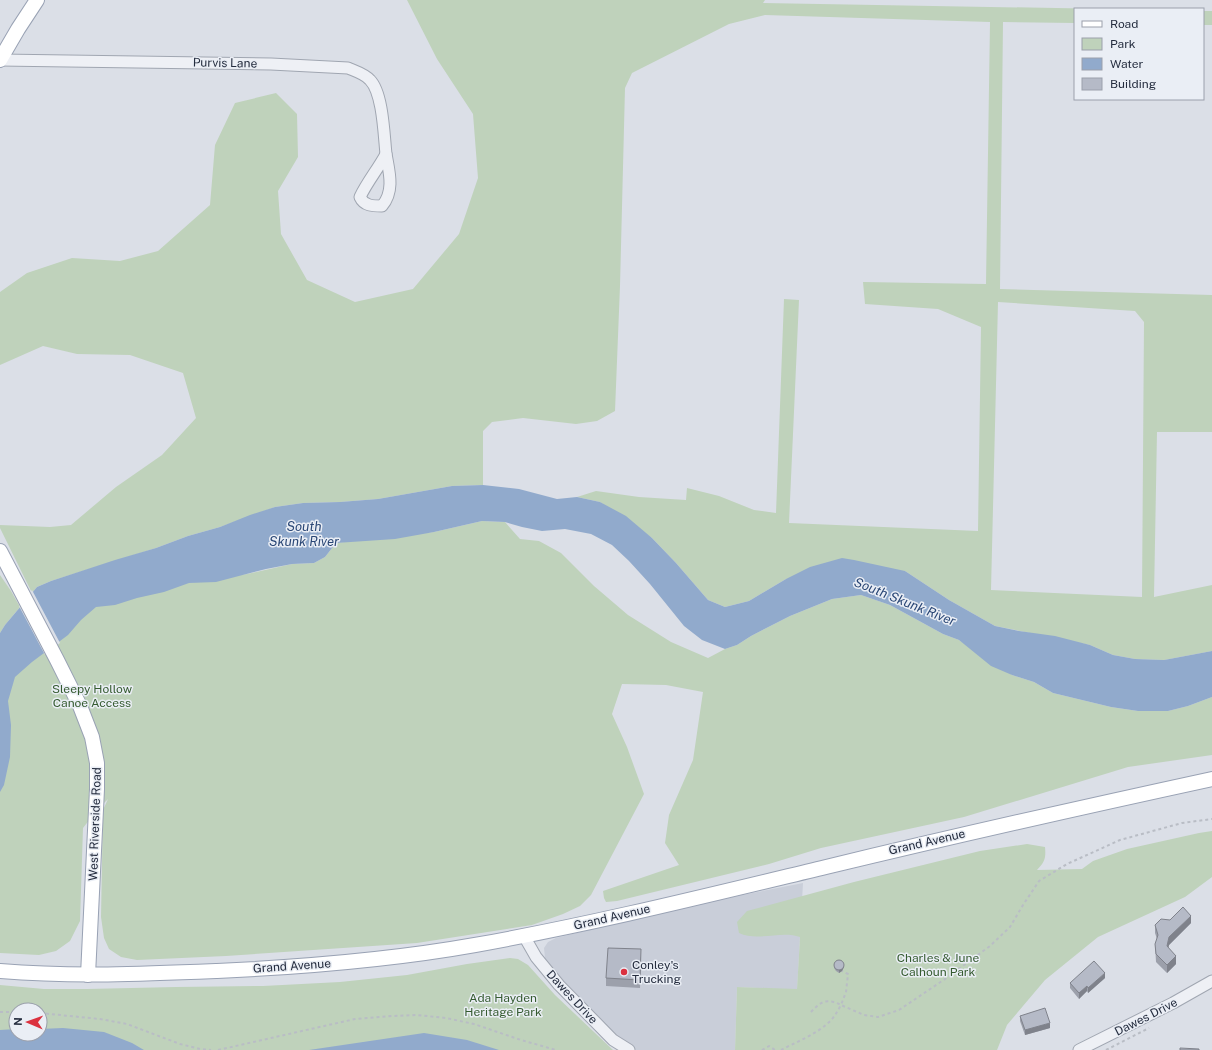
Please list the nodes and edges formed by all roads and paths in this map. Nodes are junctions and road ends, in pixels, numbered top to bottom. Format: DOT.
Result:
graph roads {
  1 [pos="37,0"];
  2 [pos="0,60"];
  3 [pos="386,154"];
  4 [pos="0,551"];
  5 [pos="1212,779"];
  6 [pos="1212,818"];
  7 [pos="524,936"];
  8 [pos="0,971"];
  9 [pos="842,971"];
  10 [pos="88,975"];
  11 [pos="1212,981"];
  12 [pos="841,1006"];
  13 [pos="811,1012"];
  14 [pos="48,1014"];
  15 [pos="211,1050"];
  16 [pos="218,1050"];
  17 [pos="556,1050"];
  18 [pos="629,1050"];
  19 [pos="762,1050"];
  20 [pos="775,1050"];
  21 [pos="781,1050"];
  22 [pos="1079,1050"];
  1 -- 2 [label="main road"];
  2 -- 3 [label="street, Purvis Lane"];
  4 -- 10 [label="main road, West Riverside Road"];
  5 -- 7 [label="main road, Grand Avenue"];
  6 -- 12 [label="path"];
  7 -- 10 [label="main road, Grand Avenue"];
  7 -- 18 [label="street, Dawes Drive"];
  8 -- 10 [label="main road, Grand Avenue"];
  9 -- 12 [label="path"];
  11 -- 22 [label="street, Dawes Drive"];
  12 -- 13 [label="path"];
  12 -- 21 [label="path"];
  14 -- 15 [label="path"];
  16 -- 17 [label="path"];
  19 -- 20 [label="path"];
}
